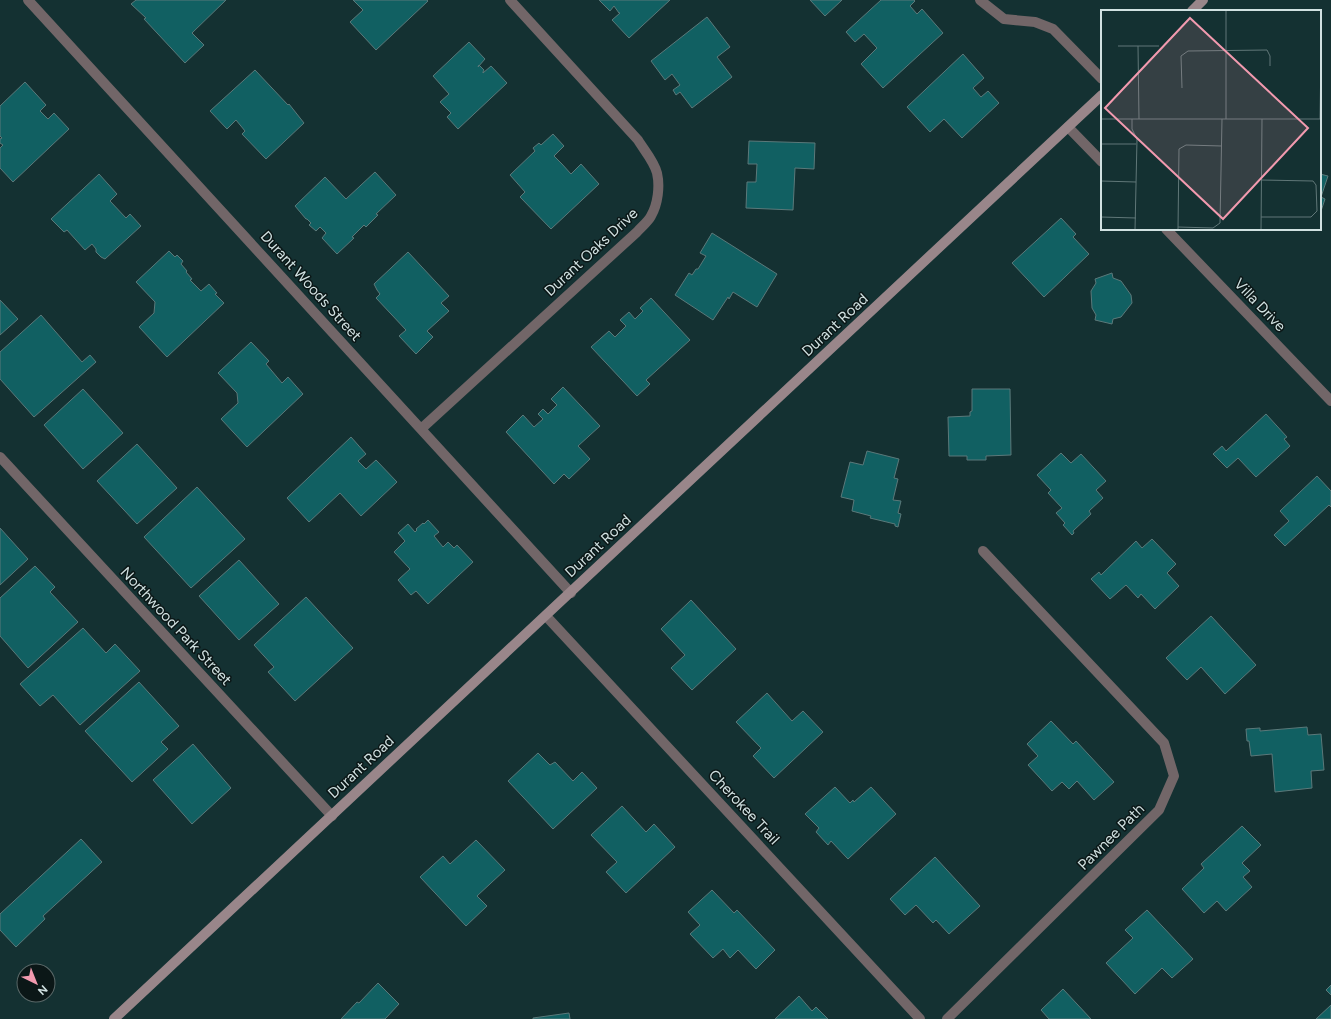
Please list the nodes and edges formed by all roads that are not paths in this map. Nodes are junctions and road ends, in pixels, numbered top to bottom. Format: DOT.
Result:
graph roads {
  1 [pos="28,0"];
  2 [pos="510,0"];
  3 [pos="980,0"];
  4 [pos="1203,0"];
  5 [pos="1193,10"];
  6 [pos="1101,79"];
  7 [pos="1101,96"];
  8 [pos="1068,127"];
  9 [pos="1101,161"];
  10 [pos="1167,230"];
  11 [pos="1331,401"];
  12 [pos="421,429"];
  13 [pos="0,456"];
  14 [pos="983,551"];
  15 [pos="570,592"];
  16 [pos="546,616"];
  17 [pos="332,816"];
  18 [pos="114,1019"];
  19 [pos="920,1019"];
  20 [pos="947,1019"];
  1 -- 12 [label="street, Durant Woods Street"];
  2 -- 12 [label="street, Durant Oaks Drive"];
  3 -- 6 [label="street"];
  4 -- 5 [label="street"];
  7 -- 8 [label="street, Durant Road"];
  8 -- 9 [label="street"];
  8 -- 15 [label="street, Durant Road"];
  10 -- 11 [label="street, Villa Drive"];
  12 -- 15 [label="street, Durant Woods Street"];
  13 -- 17 [label="street, Northwood Park Street"];
  14 -- 20 [label="street, Pawnee Path"];
  15 -- 16 [label="street, Durant Road"];
  16 -- 17 [label="street, Durant Road"];
  16 -- 19 [label="street, Cherokee Trail"];
  17 -- 18 [label="street, Durant Road"];
}
